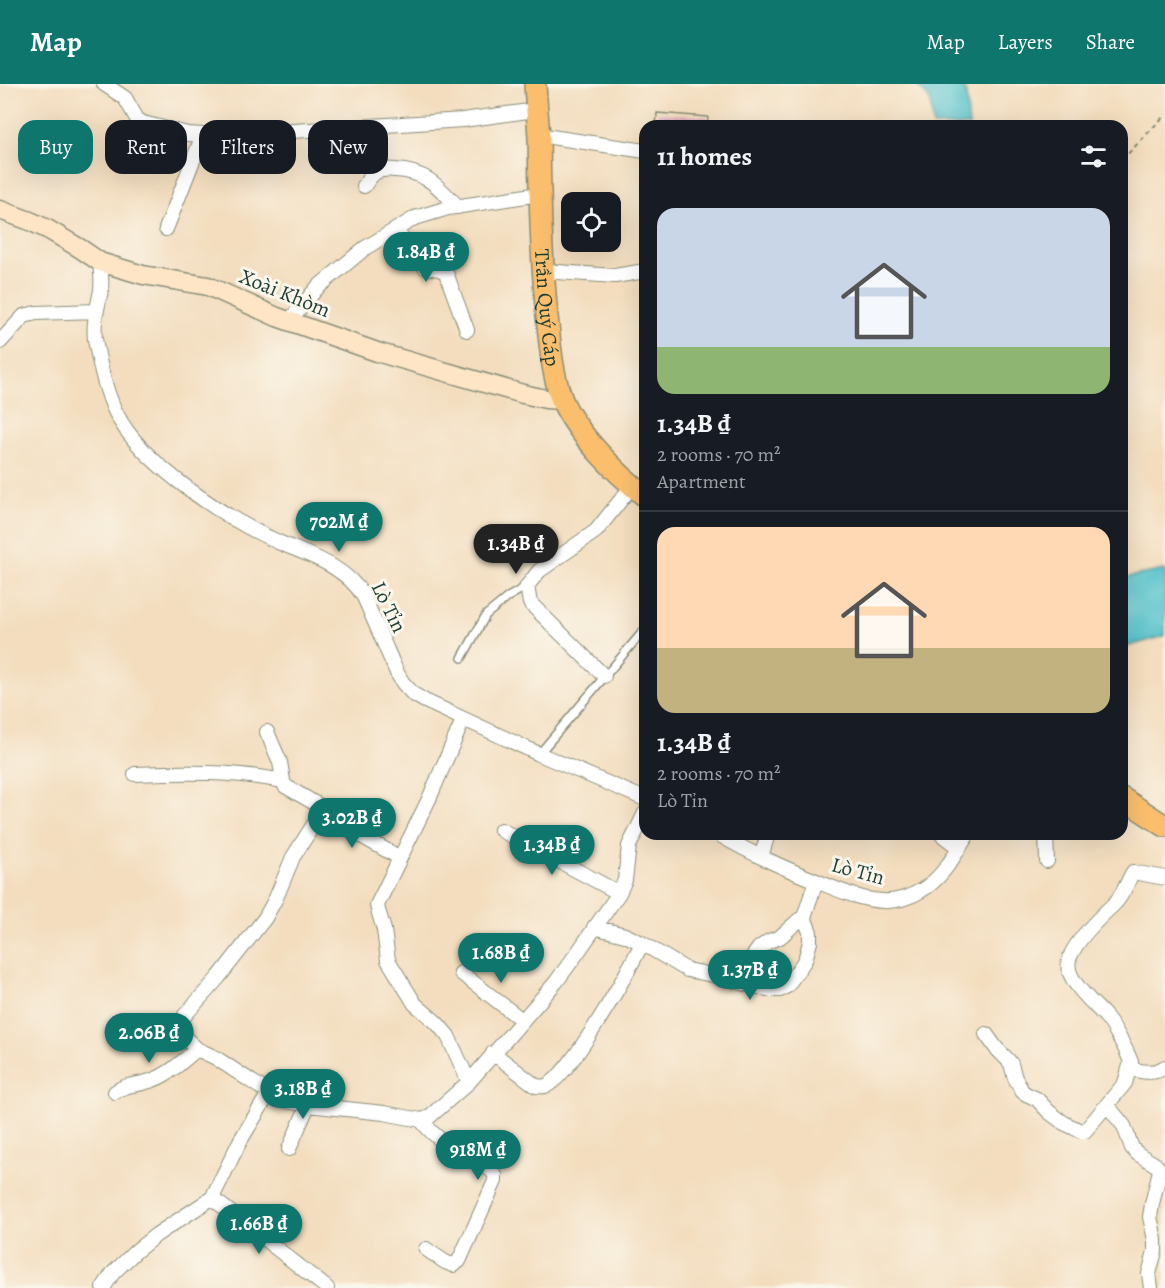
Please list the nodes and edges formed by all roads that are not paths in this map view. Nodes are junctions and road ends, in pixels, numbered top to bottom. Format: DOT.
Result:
graph roads {
  1 [pos="104,84"];
  2 [pos="536,84"];
  3 [pos="536,110"];
  4 [pos="296,131"];
  5 [pos="199,135"];
  6 [pos="538,135"];
  7 [pos="199,143"];
  8 [pos="639,150"];
  9 [pos="364,186"];
  10 [pos="539,195"];
  11 [pos="458,207"];
  12 [pos="0,210"];
  13 [pos="166,229"];
  14 [pos="395,230"];
  15 [pos="100,262"];
  16 [pos="543,272"];
  17 [pos="639,272"];
  18 [pos="96,311"];
  19 [pos="289,321"];
  20 [pos="467,330"];
  21 [pos="0,342"];
  22 [pos="562,400"];
  23 [pos="638,491"];
  24 [pos="527,586"];
  25 [pos="639,636"];
  26 [pos="462,658"];
  27 [pos="604,676"];
  28 [pos="463,720"];
  29 [pos="267,732"];
  30 [pos="539,753"];
  31 [pos="135,774"];
  32 [pos="282,781"];
  33 [pos="639,796"];
  34 [pos="1128,802"];
  35 [pos="319,812"];
  36 [pos="639,825"];
  37 [pos="1165,826"];
  38 [pos="501,830"];
  39 [pos="729,840"];
  40 [pos="766,840"];
  41 [pos="949,840"];
  42 [pos="964,840"];
  43 [pos="1046,840"];
  44 [pos="959,848"];
  45 [pos="400,858"];
  46 [pos="761,858"];
  47 [pos="1047,861"];
  48 [pos="1165,878"];
  49 [pos="816,881"];
  50 [pos="619,893"];
  51 [pos="804,917"];
  52 [pos="594,927"];
  53 [pos="642,943"];
  54 [pos="461,973"];
  55 [pos="735,981"];
  56 [pos="522,1020"];
  57 [pos="986,1034"];
  58 [pos="197,1049"];
  59 [pos="493,1053"];
  60 [pos="1165,1067"];
  61 [pos="1129,1069"];
  62 [pos="469,1082"];
  63 [pos="115,1092"];
  64 [pos="269,1093"];
  65 [pos="308,1105"];
  66 [pos="1107,1105"];
  67 [pos="421,1120"];
  68 [pos="289,1149"];
  69 [pos="212,1198"];
  70 [pos="426,1249"];
  71 [pos="103,1288"];
  72 [pos="327,1288"];
  73 [pos="1151,1288"];
  1 -- 5 [label="street"];
  2 -- 3 [label="main road, Trần Quý Cáp"];
  3 -- 4 [label="street"];
  3 -- 6 [label="main road, Trần Quý Cáp"];
  6 -- 8 [label="street"];
  6 -- 10 [label="main road, Trần Quý Cáp"];
  7 -- 13 [label="street"];
  9 -- 11 [label="street"];
  10 -- 11 [label="street"];
  10 -- 16 [label="main road, Trần Quý Cáp"];
  11 -- 14 [label="street"];
  12 -- 15 [label="street, Xoài Khòm"];
  14 -- 19 [label="street"];
  14 -- 20 [label="street"];
  15 -- 18 [label="street, Lò Tỉn"];
  15 -- 19 [label="street, Xoài Khòm"];
  16 -- 17 [label="street"];
  16 -- 22 [label="main road, Trần Quý Cáp"];
  18 -- 21 [label="street"];
  18 -- 28 [label="street, Lò Tỉn"];
  19 -- 22 [label="street, Xoài Khòm"];
  22 -- 23 [label="main road, Trần Quý Cáp"];
  23 -- 24 [label="street"];
  24 -- 26 [label="lane"];
  24 -- 27 [label="street"];
  25 -- 27 [label="lane"];
  27 -- 30 [label="lane"];
  28 -- 30 [label="street, Lò Tỉn"];
  28 -- 45 [label="street"];
  29 -- 32 [label="street"];
  30 -- 33 [label="street, Lò Tỉn"];
  31 -- 32 [label="street"];
  32 -- 35 [label="street"];
  34 -- 37 [label="main road"];
  35 -- 45 [label="street"];
  35 -- 58 [label="street"];
  36 -- 50 [label="street"];
  38 -- 50 [label="street"];
  39 -- 46 [label="street, Lò Tỉn"];
  40 -- 46 [label="street"];
  41 -- 44 [label="street"];
  42 -- 44 [label="street, Lò Tỉn"];
  43 -- 47 [label="street"];
  44 -- 49 [label="street, Lò Tỉn"];
  45 -- 62 [label="street"];
  46 -- 49 [label="street, Lò Tỉn"];
  48 -- 61 [label="street"];
  49 -- 51 [label="street"];
  50 -- 52 [label="street"];
  51 -- 55 [label="street"];
  51 -- 55 [label="street"];
  52 -- 53 [label="street"];
  52 -- 56 [label="street"];
  53 -- 55 [label="street"];
  53 -- 59 [label="street"];
  54 -- 56 [label="street"];
  56 -- 59 [label="street"];
  57 -- 66 [label="street"];
  58 -- 63 [label="street"];
  58 -- 64 [label="street"];
  59 -- 62 [label="street"];
  60 -- 61 [label="street"];
  61 -- 66 [label="street"];
  62 -- 67 [label="street"];
  64 -- 65 [label="street"];
  64 -- 69 [label="street"];
  65 -- 67 [label="street"];
  65 -- 68 [label="street"];
  66 -- 73 [label="street"];
  67 -- 70 [label="street"];
  69 -- 71 [label="street"];
  69 -- 72 [label="street"];
}
